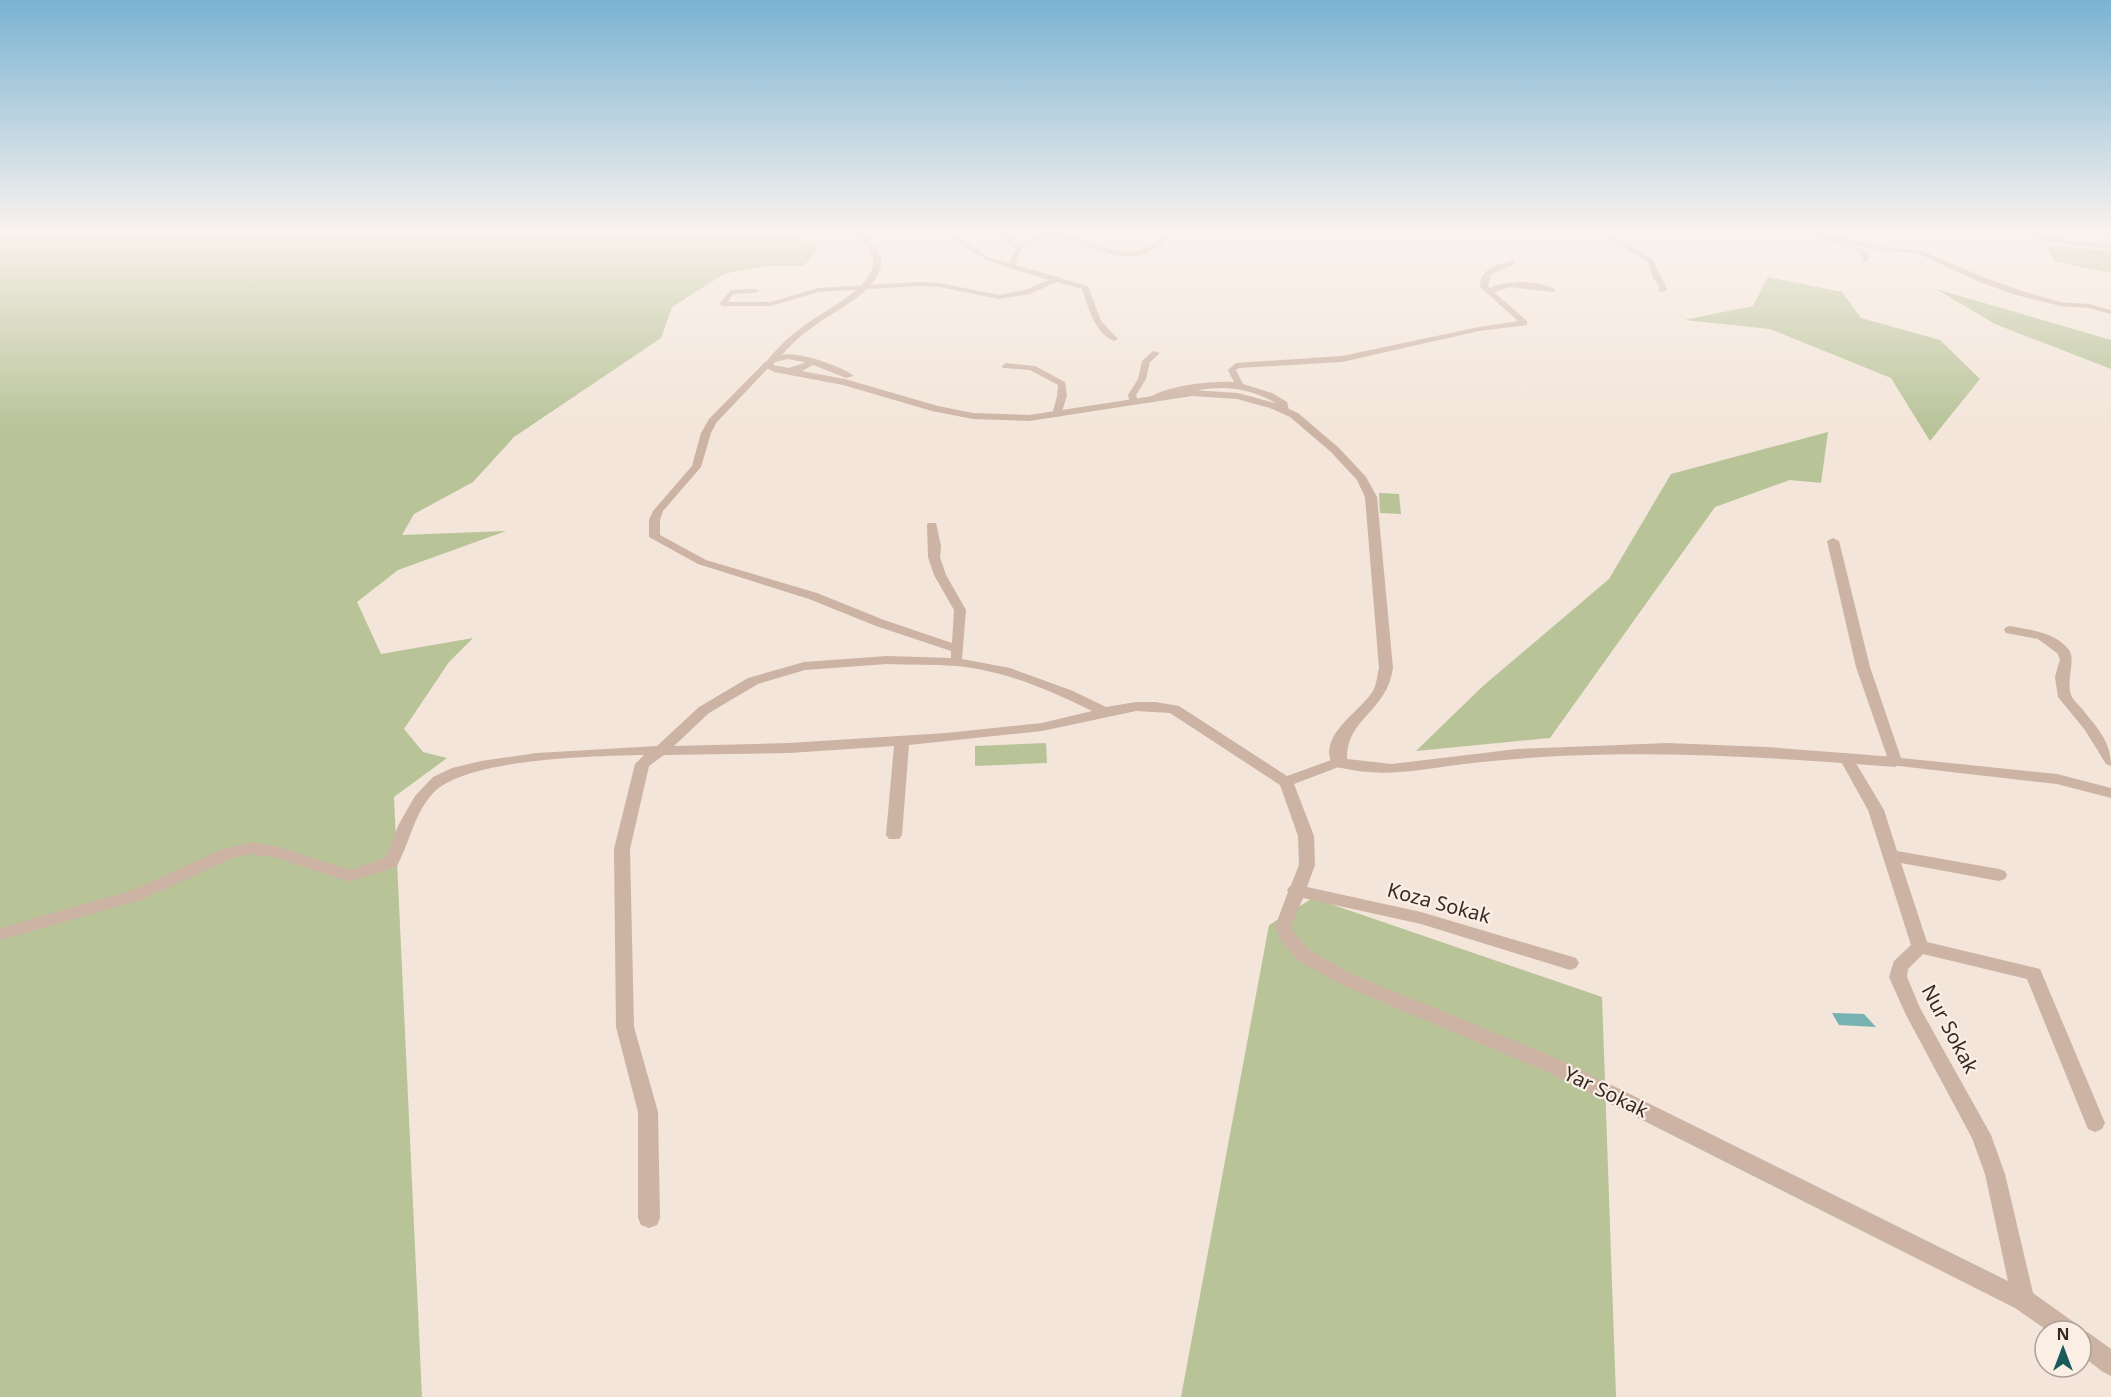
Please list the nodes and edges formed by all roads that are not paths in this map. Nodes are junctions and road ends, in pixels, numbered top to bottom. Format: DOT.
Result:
graph roads {
  1 [pos="727,298"];
  2 [pos="790,298"];
  3 [pos="850,298"];
  4 [pos="1089,298"];
  5 [pos="1495,298"];
  6 [pos="2038,298"];
  7 [pos="2111,312"];
  8 [pos="800,334"];
  9 [pos="1114,339"];
  10 [pos="1156,353"];
  11 [pos="806,358"];
  12 [pos="770,362"];
  13 [pos="1006,366"];
  14 [pos="785,371"];
  15 [pos="1239,384"];
  16 [pos="746,387"];
  17 [pos="884,393"];
  18 [pos="1154,398"];
  19 [pos="1133,401"];
  20 [pos="1284,410"];
  21 [pos="1057,415"];
  22 [pos="932,525"];
  23 [pos="1833,541"];
  24 [pos="2010,630"];
  25 [pos="957,656"];
  26 [pos="1105,712"];
  27 [pos="902,740"];
  28 [pos="662,749"];
  29 [pos="1846,758"];
  30 [pos="2111,761"];
  31 [pos="1339,762"];
  32 [pos="1894,762"];
  33 [pos="1286,782"];
  34 [pos="2111,793"];
  35 [pos="894,834"];
  36 [pos="1889,855"];
  37 [pos="1999,875"];
  38 [pos="1295,890"];
  39 [pos="0,934"];
  40 [pos="1920,947"];
  41 [pos="1570,963"];
  42 [pos="2095,1123"];
  43 [pos="649,1218"];
  44 [pos="2023,1300"];
  45 [pos="2050,1319"];
  46 [pos="2093,1350"];
  47 [pos="2111,1364"];
  1 -- 2 [label="street"];
  3 -- 8 [label="street"];
  4 -- 9 [label="street"];
  5 -- 15 [label="street"];
  6 -- 7 [label="street"];
  8 -- 11 [label="street"];
  8 -- 12 [label="street"];
  10 -- 19 [label="street"];
  11 -- 12 [label="street"];
  11 -- 14 [label="street"];
  11 -- 17 [label="street"];
  12 -- 14 [label="street"];
  12 -- 16 [label="street"];
  13 -- 21 [label="street"];
  14 -- 16 [label="street"];
  14 -- 17 [label="street"];
  15 -- 18 [label="street"];
  15 -- 20 [label="street"];
  16 -- 25 [label="street"];
  17 -- 21 [label="street"];
  18 -- 19 [label="street"];
  18 -- 20 [label="street"];
  19 -- 21 [label="street"];
  20 -- 31 [label="street"];
  22 -- 25 [label="street"];
  23 -- 32 [label="street"];
  24 -- 30 [label="street"];
  25 -- 26 [label="street"];
  25 -- 28 [label="street"];
  26 -- 27 [label="street"];
  26 -- 33 [label="street"];
  27 -- 28 [label="street"];
  27 -- 35 [label="street"];
  28 -- 39 [label="street"];
  28 -- 43 [label="street"];
  29 -- 31 [label="street"];
  29 -- 32 [label="street"];
  29 -- 36 [label="street"];
  31 -- 33 [label="street"];
  32 -- 34 [label="street"];
  33 -- 38 [label="street, Yar Sokak"];
  36 -- 37 [label="street"];
  36 -- 40 [label="street"];
  38 -- 41 [label="street, Koza Sokak"];
  38 -- 44 [label="street, Yar Sokak"];
  40 -- 42 [label="street"];
  40 -- 44 [label="street, Nur Sokak"];
  44 -- 45 [label="street, Yar Sokak"];
  46 -- 47 [label="street"];
}
